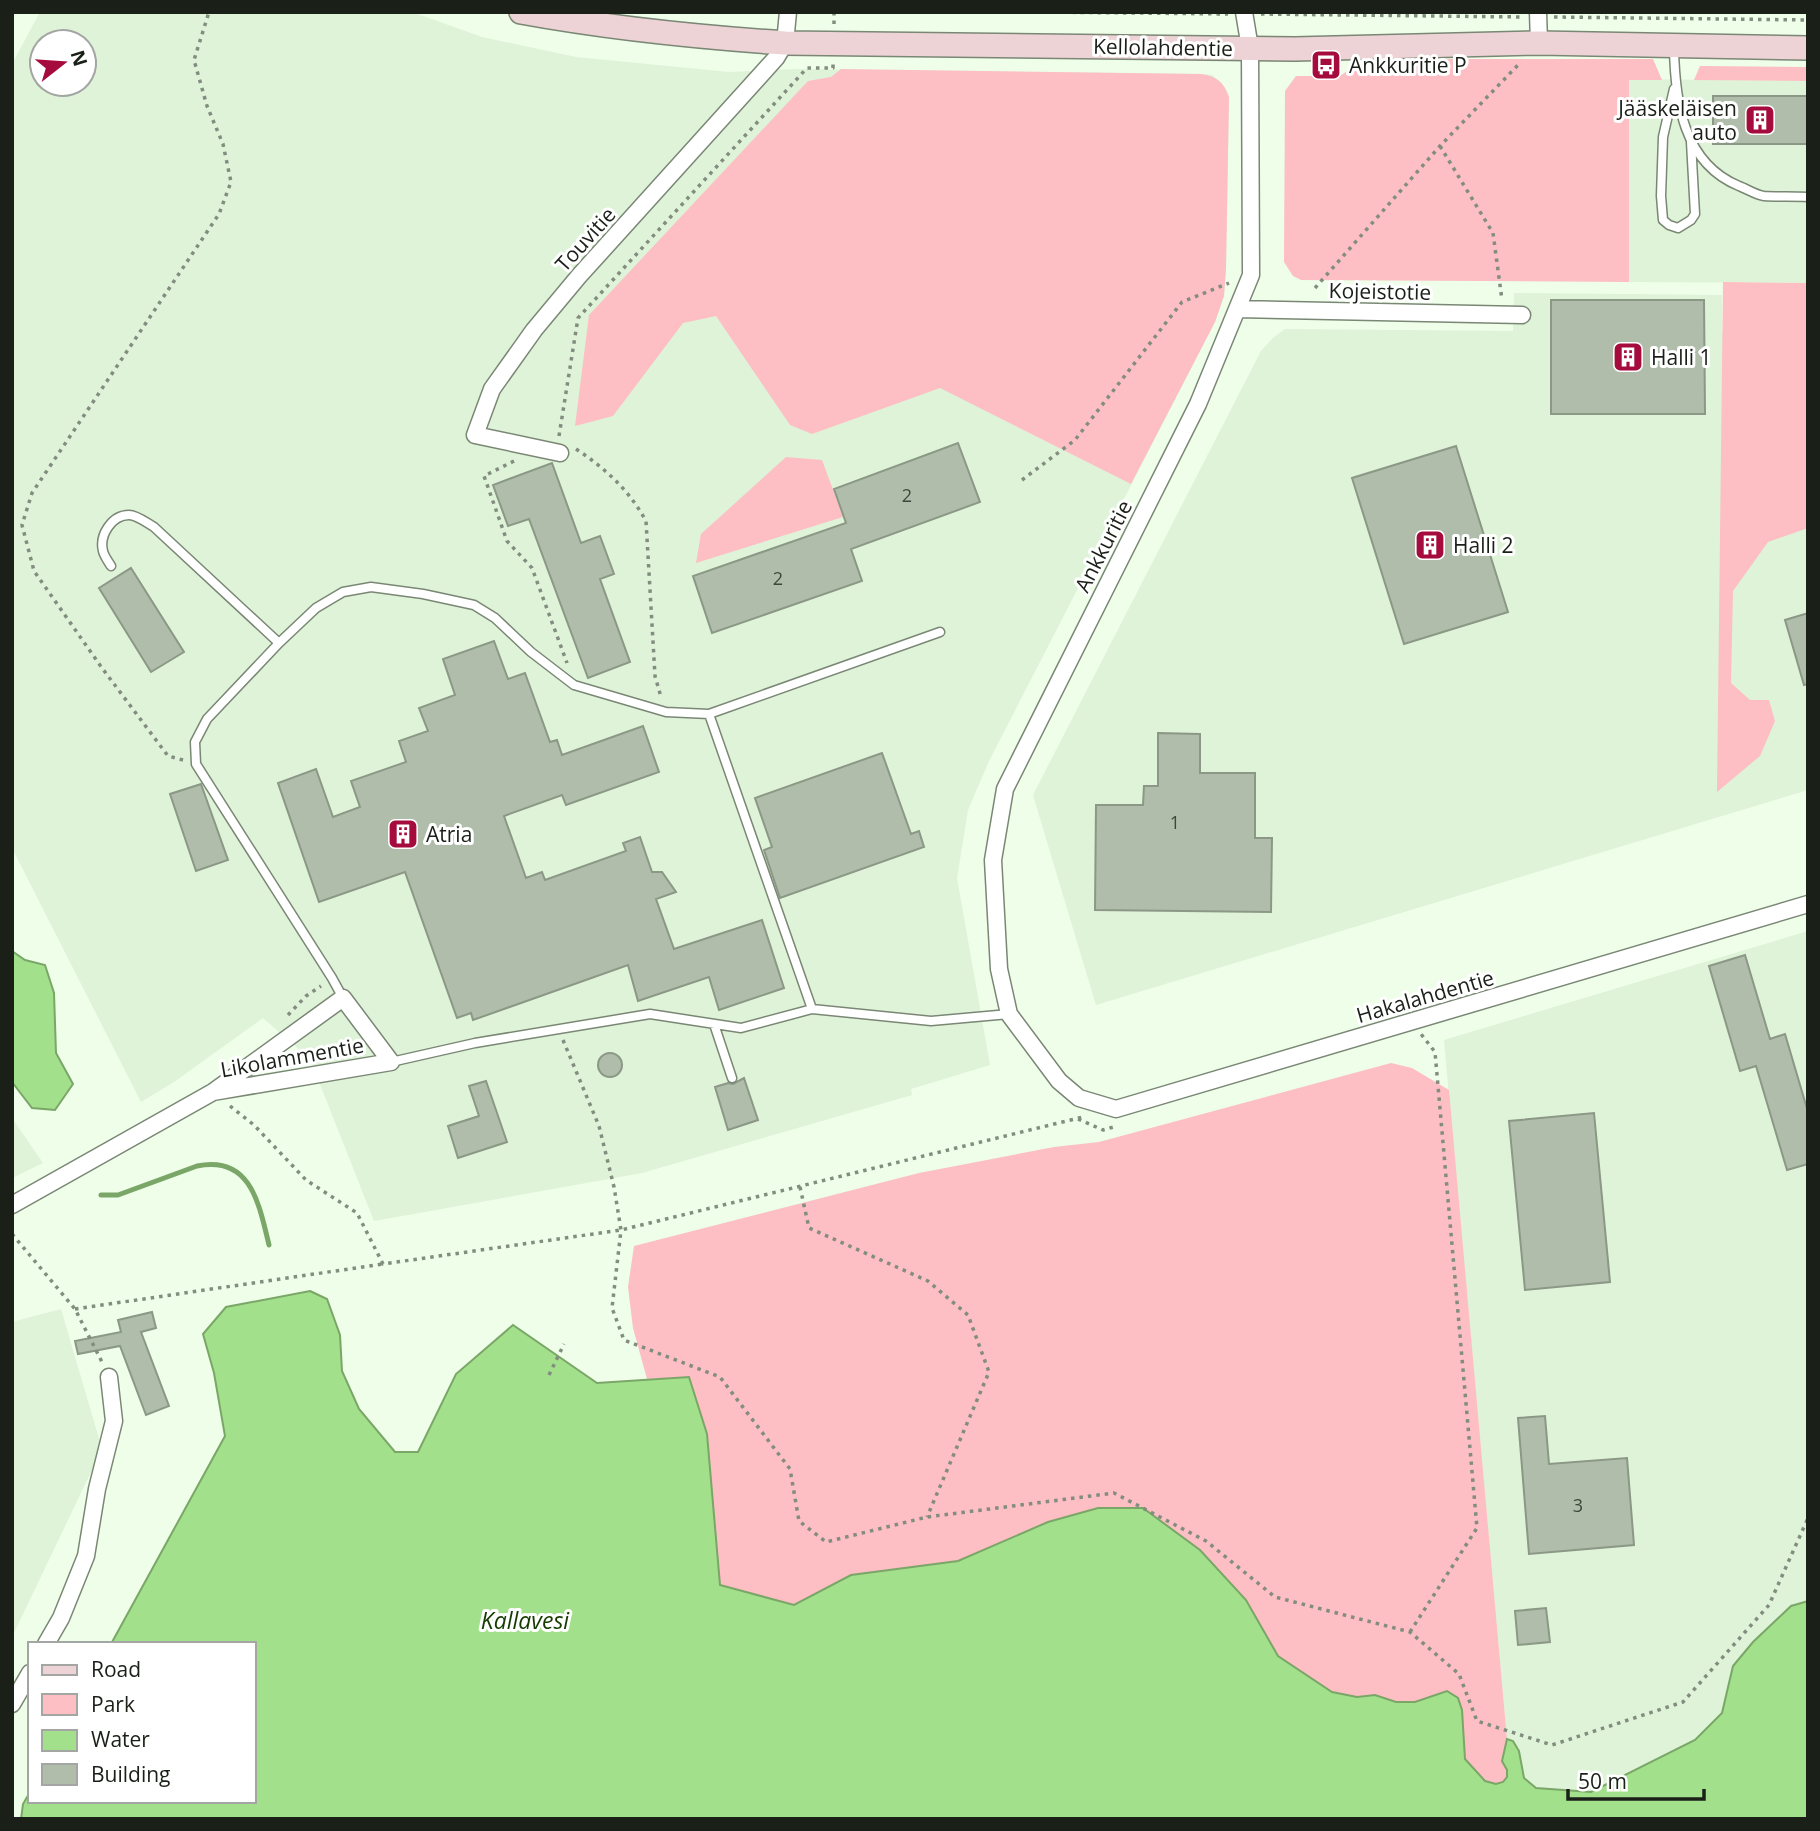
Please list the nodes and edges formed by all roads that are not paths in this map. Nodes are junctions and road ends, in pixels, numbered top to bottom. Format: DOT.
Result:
graph roads {
  1 [pos="521,12"];
  2 [pos="788,12"];
  3 [pos="1244,13"];
  4 [pos="1538,15"];
  5 [pos="785,43"];
  6 [pos="1539,43"];
  7 [pos="1674,45"];
  8 [pos="1250,48"];
  9 [pos="1808,48"];
  10 [pos="1674,89"];
  11 [pos="1691,142"];
  12 [pos="1808,197"];
  13 [pos="1237,309"];
  14 [pos="1522,315"];
  15 [pos="565,449"];
  16 [pos="111,566"];
  17 [pos="940,632"];
  18 [pos="279,643"];
  19 [pos="709,714"];
  20 [pos="1808,904"];
  21 [pos="343,998"];
  22 [pos="812,1009"];
  23 [pos="1009,1014"];
  24 [pos="715,1024"];
  25 [pos="391,1062"];
  26 [pos="732,1079"];
  27 [pos="213,1093"];
  28 [pos="1116,1109"];
  29 [pos="12,1205"];
  30 [pos="109,1377"];
  31 [pos="47,1642"];
  32 [pos="28,1676"];
  33 [pos="12,1704"];
  1 -- 5 [label="street, Kellolahdentie"];
  2 -- 5 [label="street"];
  3 -- 8 [label="street, Ankkuritie"];
  4 -- 6 [label="street"];
  5 -- 8 [label="street, Kellolahdentie"];
  5 -- 15 [label="street, Touvitie"];
  6 -- 7 [label="street, Kellolahdentie"];
  6 -- 8 [label="street, Kellolahdentie"];
  7 -- 9 [label="street, Kellolahdentie"];
  7 -- 10 [label="lane"];
  8 -- 13 [label="street, Ankkuritie"];
  10 -- 11 [label="lane"];
  10 -- 11 [label="lane"];
  11 -- 12 [label="lane"];
  13 -- 14 [label="street, Kojeistotie"];
  13 -- 23 [label="street, Ankkuritie"];
  16 -- 18 [label="lane"];
  17 -- 19 [label="lane"];
  18 -- 19 [label="lane"];
  18 -- 21 [label="lane"];
  19 -- 22 [label="lane"];
  20 -- 28 [label="street, Hakalahdentie"];
  21 -- 25 [label="street, Likolammentie"];
  21 -- 27 [label="street, Likolammentie"];
  22 -- 23 [label="lane"];
  22 -- 24 [label="lane"];
  23 -- 28 [label="street, Ankkuritie"];
  24 -- 25 [label="lane"];
  24 -- 26 [label="lane"];
  25 -- 27 [label="street, Likolammentie"];
  27 -- 29 [label="street, Likolammentie"];
  30 -- 31 [label="street"];
  32 -- 33 [label="street"];
}
